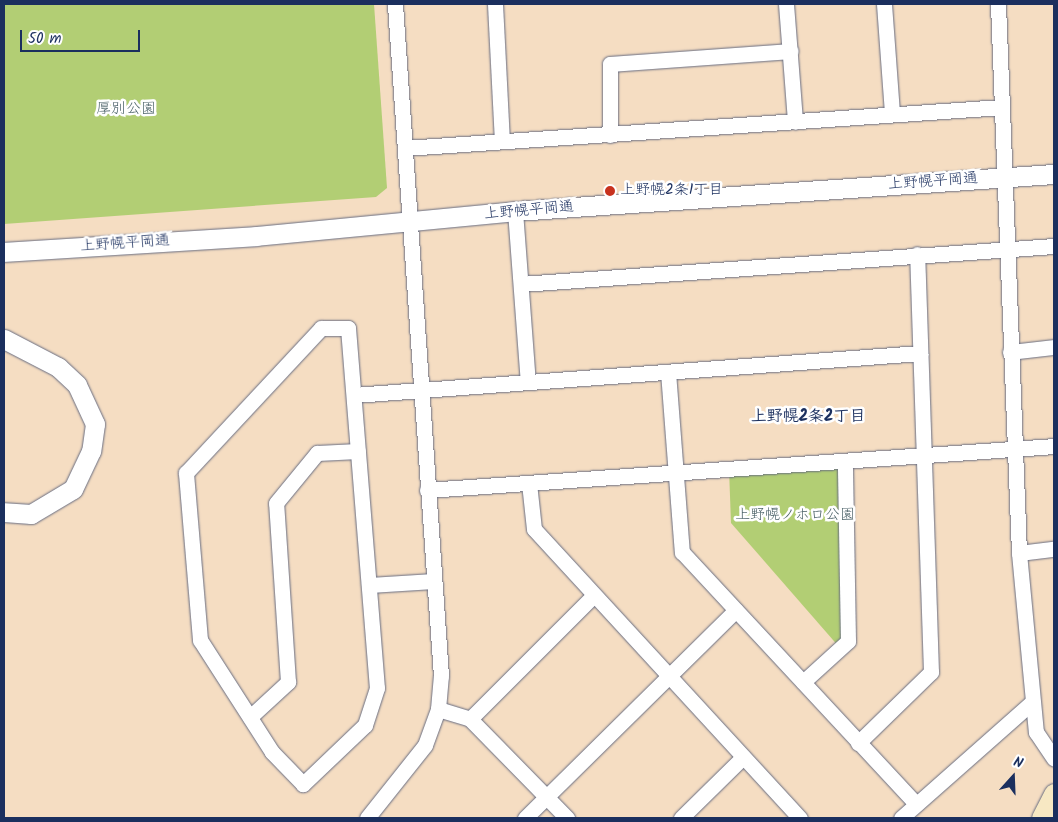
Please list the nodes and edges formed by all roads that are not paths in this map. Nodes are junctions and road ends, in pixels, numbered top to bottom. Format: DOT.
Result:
graph roads {
  1 [pos="395,4"];
  2 [pos="495,4"];
  3 [pos="786,4"];
  4 [pos="884,4"];
  5 [pos="998,4"];
  6 [pos="791,51"];
  7 [pos="1002,107"];
  8 [pos="892,113"];
  9 [pos="795,122"];
  10 [pos="610,135"];
  11 [pos="502,141"];
  12 [pos="405,148"];
  13 [pos="1054,174"];
  14 [pos="1005,177"];
  15 [pos="515,212"];
  16 [pos="411,222"];
  17 [pos="1054,246"];
  18 [pos="1008,249"];
  19 [pos="4,252"];
  20 [pos="917,254"];
  21 [pos="521,284"];
  22 [pos="4,338"];
  23 [pos="1054,347"];
  24 [pos="1010,352"];
  25 [pos="920,353"];
  26 [pos="668,372"];
  27 [pos="528,382"];
  28 [pos="420,390"];
  29 [pos="354,395"];
  30 [pos="1054,446"];
  31 [pos="358,451"];
  32 [pos="1015,451"];
  33 [pos="925,456"];
  34 [pos="845,462"];
  35 [pos="676,472"];
  36 [pos="529,483"];
  37 [pos="427,490"];
  38 [pos="4,512"];
  39 [pos="1054,549"];
  40 [pos="1019,553"];
  41 [pos="434,581"];
  42 [pos="369,585"];
  43 [pos="593,596"];
  44 [pos="736,610"];
  45 [pos="668,677"];
  46 [pos="802,682"];
  47 [pos="1032,702"];
  48 [pos="438,709"];
  49 [pos="250,717"];
  50 [pos="470,719"];
  51 [pos="858,742"];
  52 [pos="743,757"];
  53 [pos="1054,759"];
  54 [pos="1054,794"];
  55 [pos="546,797"];
  56 [pos="916,804"];
  57 [pos="367,818"];
  58 [pos="525,818"];
  59 [pos="567,818"];
  60 [pos="681,818"];
  61 [pos="800,818"];
  62 [pos="901,818"];
  63 [pos="1042,818"];
  1 -- 12 [label="street"];
  2 -- 11 [label="street"];
  3 -- 6 [label="street"];
  4 -- 8 [label="street"];
  5 -- 7 [label="street"];
  6 -- 9 [label="street"];
  6 -- 10 [label="street"];
  7 -- 8 [label="street"];
  7 -- 14 [label="street"];
  8 -- 9 [label="street"];
  9 -- 10 [label="street"];
  10 -- 11 [label="street"];
  11 -- 12 [label="street"];
  12 -- 16 [label="street"];
  13 -- 14 [label="street, 上野幌平岡通"];
  14 -- 15 [label="street, 上野幌平岡通"];
  14 -- 18 [label="street"];
  15 -- 16 [label="street, 上野幌平岡通"];
  15 -- 21 [label="street"];
  16 -- 19 [label="street, 上野幌平岡通"];
  16 -- 28 [label="street"];
  17 -- 18 [label="street"];
  18 -- 20 [label="street"];
  18 -- 24 [label="street"];
  20 -- 21 [label="street"];
  20 -- 25 [label="street"];
  21 -- 27 [label="street"];
  22 -- 38 [label="street"];
  23 -- 24 [label="street"];
  24 -- 32 [label="street"];
  25 -- 26 [label="street"];
  25 -- 33 [label="street"];
  26 -- 27 [label="street"];
  26 -- 35 [label="street"];
  27 -- 28 [label="street"];
  28 -- 29 [label="street"];
  28 -- 37 [label="street"];
  29 -- 31 [label="street"];
  29 -- 49 [label="street"];
  30 -- 32 [label="street"];
  31 -- 42 [label="street"];
  31 -- 49 [label="street"];
  32 -- 33 [label="street"];
  32 -- 40 [label="street"];
  33 -- 34 [label="street"];
  33 -- 51 [label="street"];
  34 -- 35 [label="street"];
  34 -- 46 [label="street"];
  35 -- 36 [label="street"];
  35 -- 44 [label="street"];
  36 -- 37 [label="street"];
  36 -- 43 [label="street"];
  37 -- 41 [label="street"];
  39 -- 40 [label="street"];
  40 -- 47 [label="street"];
  41 -- 42 [label="street"];
  41 -- 48 [label="street"];
  42 -- 49 [label="street"];
  43 -- 45 [label="street"];
  43 -- 50 [label="street"];
  44 -- 45 [label="street"];
  44 -- 46 [label="street"];
  45 -- 52 [label="street"];
  45 -- 55 [label="street"];
  46 -- 51 [label="street"];
  47 -- 53 [label="street"];
  47 -- 56 [label="street"];
  48 -- 50 [label="street"];
  48 -- 57 [label="street"];
  50 -- 55 [label="street"];
  51 -- 56 [label="street"];
  52 -- 60 [label="street"];
  52 -- 61 [label="street"];
  54 -- 63 [label="main road"];
  55 -- 58 [label="street"];
  55 -- 59 [label="street"];
  56 -- 62 [label="street"];
}
